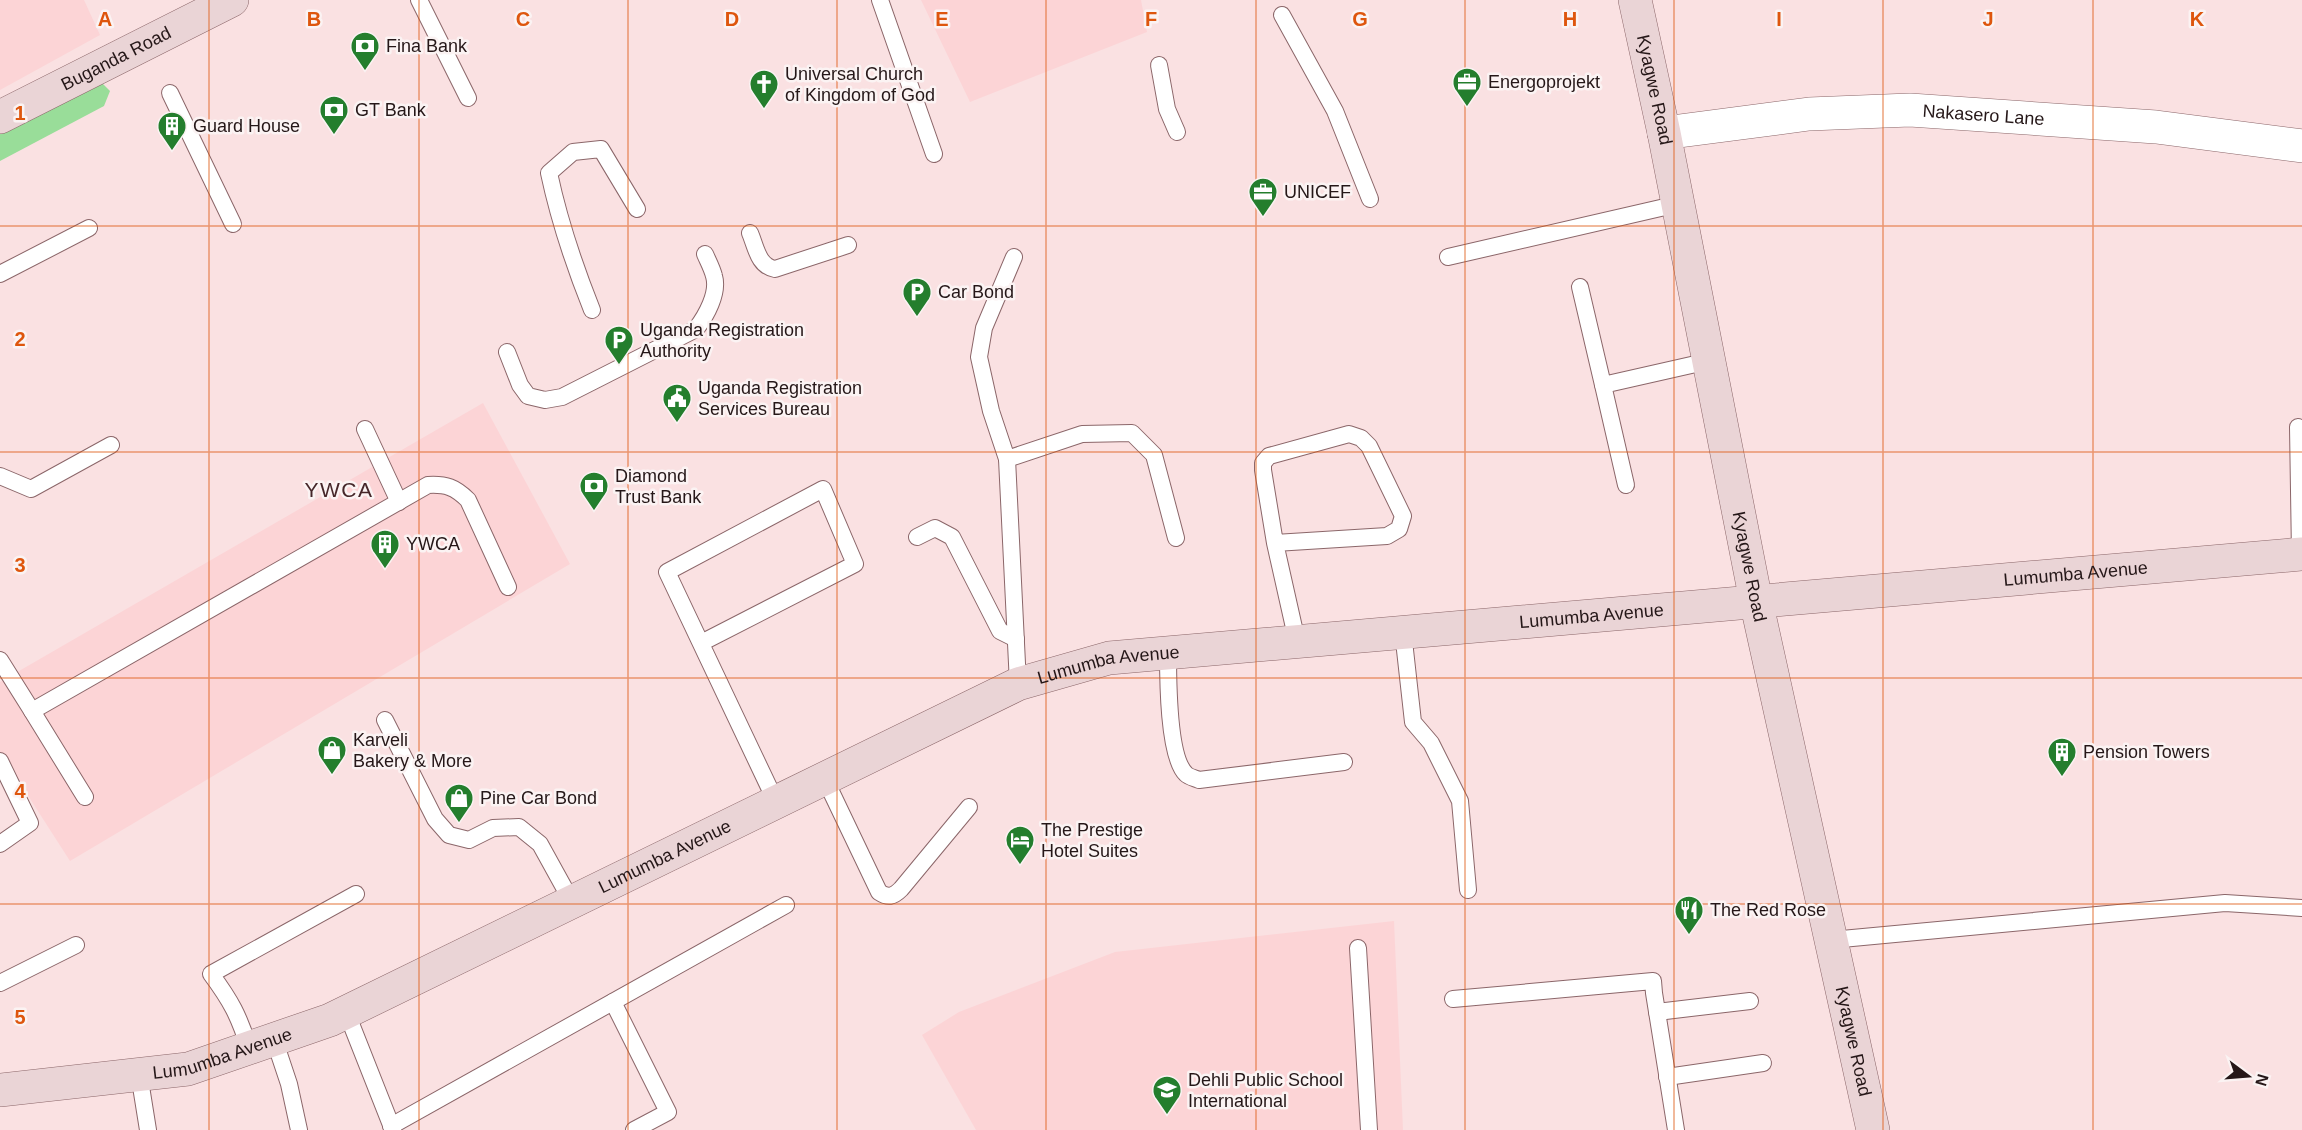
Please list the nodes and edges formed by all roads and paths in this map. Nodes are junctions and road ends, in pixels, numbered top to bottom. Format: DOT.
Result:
graph roads {
  1 [pos="232,0"];
  2 [pos="419,0"];
  3 [pos="880,0"];
  4 [pos="1635,0"];
  5 [pos="1282,15"];
  6 [pos="1159,65"];
  7 [pos="170,93"];
  8 [pos="468,98"];
  9 [pos="0,117"];
  10 [pos="1177,132"];
  11 [pos="1664,133"];
  12 [pos="2302,146"];
  13 [pos="934,154"];
  14 [pos="1370,199"];
  15 [pos="1678,204"];
  16 [pos="637,209"];
  17 [pos="233,224"];
  18 [pos="89,228"];
  19 [pos="750,233"];
  20 [pos="848,245"];
  21 [pos="705,254"];
  22 [pos="1014,257"];
  23 [pos="1448,257"];
  24 [pos="0,274"];
  25 [pos="1580,287"];
  26 [pos="592,310"];
  27 [pos="507,352"];
  28 [pos="1709,362"];
  29 [pos="1603,386"];
  30 [pos="2298,427"];
  31 [pos="365,429"];
  32 [pos="111,445"];
  33 [pos="1007,459"];
  34 [pos="0,476"];
  35 [pos="1626,485"];
  36 [pos="399,502"];
  37 [pos="917,537"];
  38 [pos="1176,538"];
  39 [pos="1275,543"];
  40 [pos="2301,554"];
  41 [pos="508,587"];
  42 [pos="1756,601"];
  43 [pos="1403,632"];
  44 [pos="1016,639"];
  45 [pos="1297,641"];
  46 [pos="701,643"];
  47 [pos="1168,652"];
  48 [pos="0,660"];
  49 [pos="1018,684"];
  50 [pos="32,711"];
  51 [pos="385,720"];
  52 [pos="0,761"];
  53 [pos="1344,762"];
  54 [pos="825,779"];
  55 [pos="85,797"];
  56 [pos="776,802"];
  57 [pos="969,807"];
  58 [pos="0,844"];
  59 [pos="1468,890"];
  60 [pos="356,894"];
  61 [pos="572,902"];
  62 [pos="786,905"];
  63 [pos="2302,908"];
  64 [pos="1832,940"];
  65 [pos="76,945"];
  66 [pos="1358,948"];
  67 [pos="0,983"];
  68 [pos="1453,999"];
  69 [pos="1750,1001"];
  70 [pos="613,1002"];
  71 [pos="346,1011"];
  72 [pos="1657,1012"];
  73 [pos="262,1043"];
  74 [pos="1763,1063"];
  75 [pos="140,1074"];
  76 [pos="1667,1077"];
  77 [pos="0,1090"];
  78 [pos="392,1128"];
  79 [pos="148,1130"];
  80 [pos="299,1130"];
  81 [pos="634,1130"];
  82 [pos="1369,1130"];
  83 [pos="1676,1130"];
  84 [pos="1873,1130"];
  1 -- 9 [label="main road, Buganda Road"];
  2 -- 8 [label="lane"];
  3 -- 13 [label="lane"];
  4 -- 11 [label="main road, Kyagwe Road"];
  5 -- 14 [label="lane"];
  6 -- 10 [label="lane"];
  7 -- 17 [label="lane"];
  11 -- 12 [label="street, Nakasero Lane"];
  11 -- 15 [label="main road, Kyagwe Road"];
  15 -- 23 [label="lane"];
  15 -- 28 [label="main road, Kyagwe Road"];
  16 -- 26 [label="lane"];
  18 -- 24 [label="lane"];
  19 -- 20 [label="lane"];
  21 -- 27 [label="lane"];
  22 -- 33 [label="lane"];
  25 -- 29 [label="lane"];
  28 -- 29 [label="lane"];
  28 -- 42 [label="main road, Kyagwe Road"];
  29 -- 35 [label="lane"];
  30 -- 40 [label="lane"];
  31 -- 36 [label="lane"];
  32 -- 34 [label="lane"];
  33 -- 38 [label="lane"];
  33 -- 44 [label="lane"];
  36 -- 41 [label="lane"];
  36 -- 50 [label="lane"];
  37 -- 44 [label="lane"];
  39 -- 39 [label="lane"];
  39 -- 45 [label="lane"];
  40 -- 42 [label="main road, Lumumba Avenue"];
  42 -- 43 [label="main road, Lumumba Avenue"];
  42 -- 64 [label="main road, Kyagwe Road"];
  43 -- 45 [label="main road, Lumumba Avenue"];
  43 -- 59 [label="lane"];
  44 -- 49 [label="lane"];
  45 -- 47 [label="main road, Lumumba Avenue"];
  46 -- 46 [label="lane"];
  46 -- 56 [label="lane"];
  47 -- 49 [label="main road, Lumumba Avenue"];
  47 -- 53 [label="lane"];
  48 -- 50 [label="lane"];
  49 -- 54 [label="main road, Lumumba Avenue"];
  50 -- 55 [label="lane"];
  51 -- 61 [label="lane"];
  52 -- 58 [label="lane"];
  54 -- 56 [label="main road, Lumumba Avenue"];
  54 -- 57 [label="lane"];
  56 -- 61 [label="main road, Lumumba Avenue"];
  60 -- 73 [label="lane"];
  61 -- 71 [label="main road, Lumumba Avenue"];
  62 -- 70 [label="lane"];
  63 -- 64 [label="lane"];
  64 -- 84 [label="main road, Kyagwe Road"];
  65 -- 67 [label="lane"];
  66 -- 82 [label="lane"];
  68 -- 72 [label="lane"];
  69 -- 72 [label="lane"];
  70 -- 78 [label="lane"];
  70 -- 81 [label="lane"];
  71 -- 73 [label="main road, Lumumba Avenue"];
  71 -- 78 [label="lane"];
  72 -- 76 [label="lane"];
  73 -- 75 [label="main road, Lumumba Avenue"];
  73 -- 80 [label="lane"];
  74 -- 76 [label="lane"];
  75 -- 77 [label="main road, Lumumba Avenue"];
  75 -- 79 [label="lane"];
  76 -- 83 [label="lane"];
}
